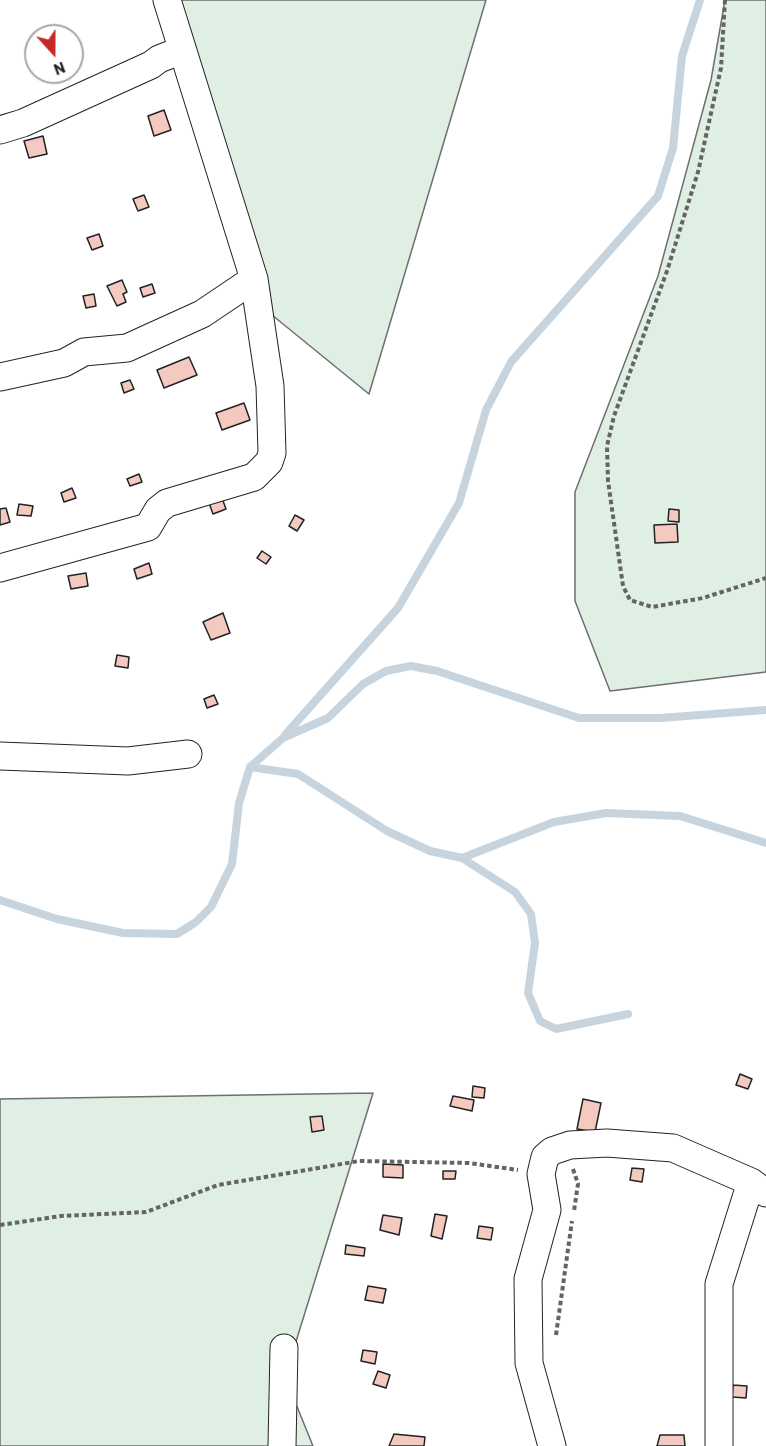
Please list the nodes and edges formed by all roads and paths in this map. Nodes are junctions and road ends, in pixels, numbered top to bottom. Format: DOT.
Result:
graph roads {
  1 [pos="168,0"];
  2 [pos="725,0"];
  3 [pos="182,50"];
  4 [pos="0,130"];
  5 [pos="254,279"];
  6 [pos="0,377"];
  7 [pos="0,568"];
  8 [pos="766,578"];
  9 [pos="188,754"];
  10 [pos="0,756"];
  11 [pos="541,1174"];
  12 [pos="758,1188"];
  13 [pos="0,1225"];
  14 [pos="555,1345"];
  15 [pos="284,1348"];
  16 [pos="282,1446"];
  17 [pos="552,1446"];
  18 [pos="719,1446"];
  1 -- 3 [label="street"];
  2 -- 8 [label="path"];
  3 -- 4 [label="street"];
  3 -- 5 [label="street"];
  5 -- 6 [label="street"];
  5 -- 7 [label="street"];
  9 -- 10 [label="street"];
  11 -- 12 [label="street"];
  11 -- 13 [label="path"];
  11 -- 14 [label="path"];
  11 -- 17 [label="street"];
  12 -- 18 [label="street"];
  15 -- 16 [label="street"];
}
